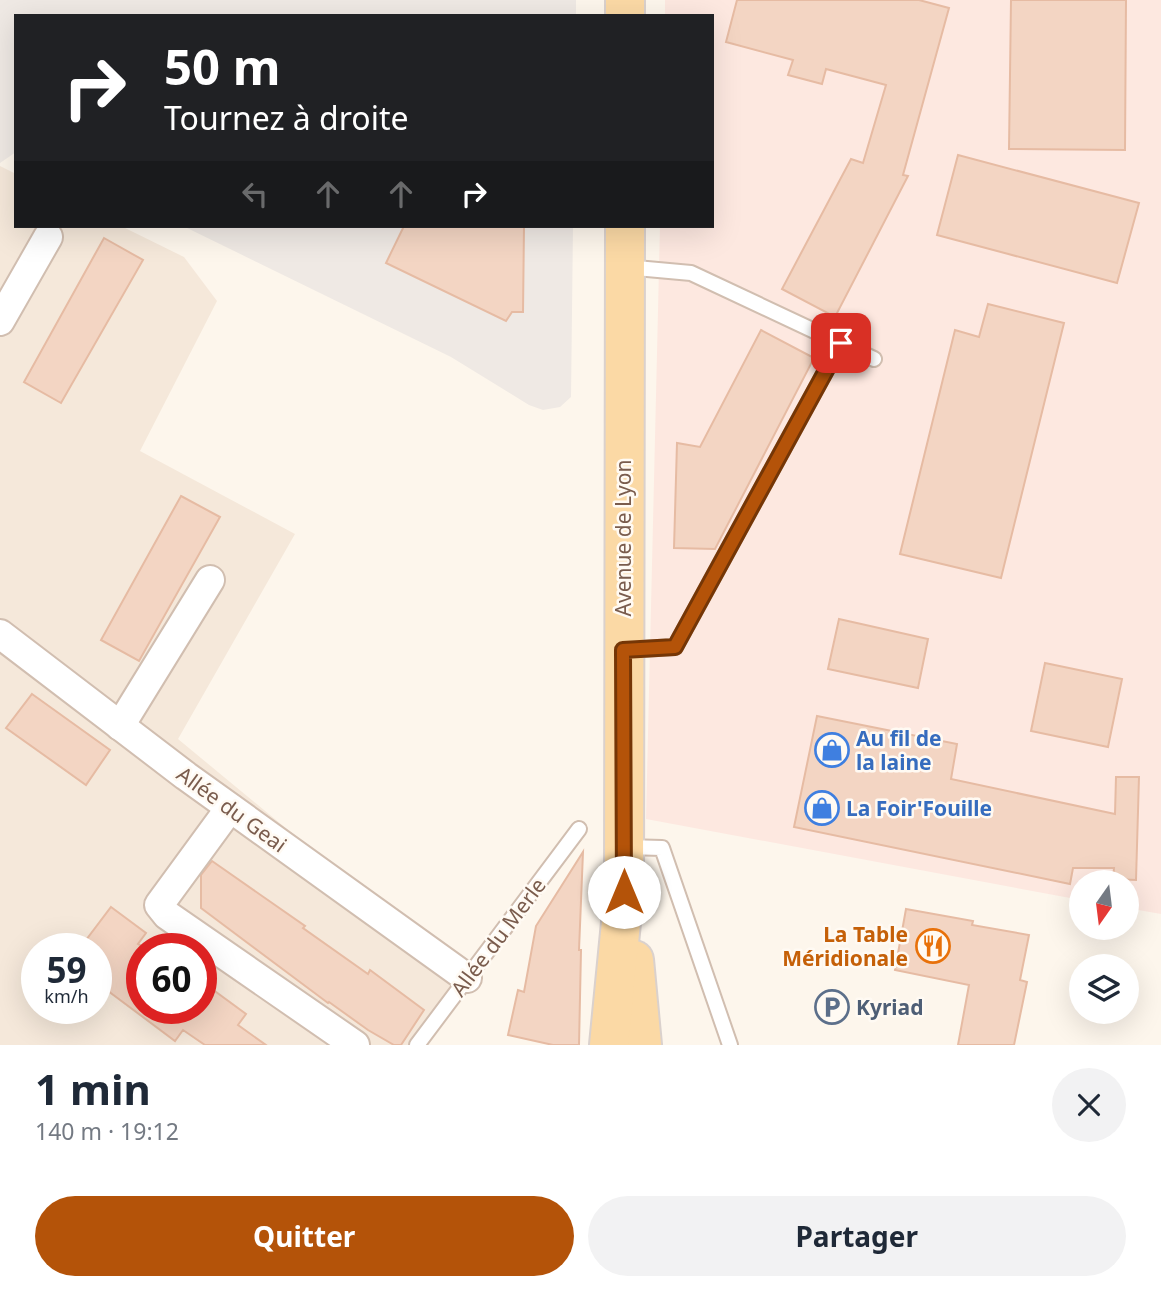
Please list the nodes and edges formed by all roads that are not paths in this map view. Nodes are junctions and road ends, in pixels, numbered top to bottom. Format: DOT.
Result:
graph roads {
  1 [pos="625,228"];
  2 [pos="48,237"];
  3 [pos="625,267"];
  4 [pos="0,321"];
  5 [pos="841,343"];
  6 [pos="874,359"];
  7 [pos="210,580"];
  8 [pos="0,635"];
  9 [pos="623,650"];
  10 [pos="120,726"];
  11 [pos="230,808"];
  12 [pos="579,829"];
  13 [pos="624,847"];
  14 [pos="624,892"];
  15 [pos="467,978"];
  16 [pos="355,1045"];
  17 [pos="417,1045"];
  18 [pos="610,1045"];
  19 [pos="642,1045"];
  20 [pos="730,1045"];
  1 -- 3 [label="main road, Avenue de Lyon"];
  2 -- 4 [label="street"];
  3 -- 5 [label="lane"];
  3 -- 9 [label="main road, Avenue de Lyon"];
  5 -- 6 [label="lane"];
  5 -- 9 [label="lane"];
  7 -- 10 [label="street"];
  8 -- 10 [label="street, Allée du Geai"];
  9 -- 13 [label="main road, Avenue de Lyon"];
  10 -- 11 [label="street, Allée du Geai"];
  11 -- 15 [label="street, Allée du Geai"];
  11 -- 16 [label="street"];
  12 -- 15 [label="lane, Allée du Merle"];
  13 -- 14 [label="main road, Avenue de Lyon"];
  13 -- 20 [label="lane"];
  14 -- 18 [label="main road, Avenue de Lyon"];
  14 -- 19 [label="main road, Avenue de Lyon"];
  15 -- 17 [label="lane, Allée du Merle"];
}
